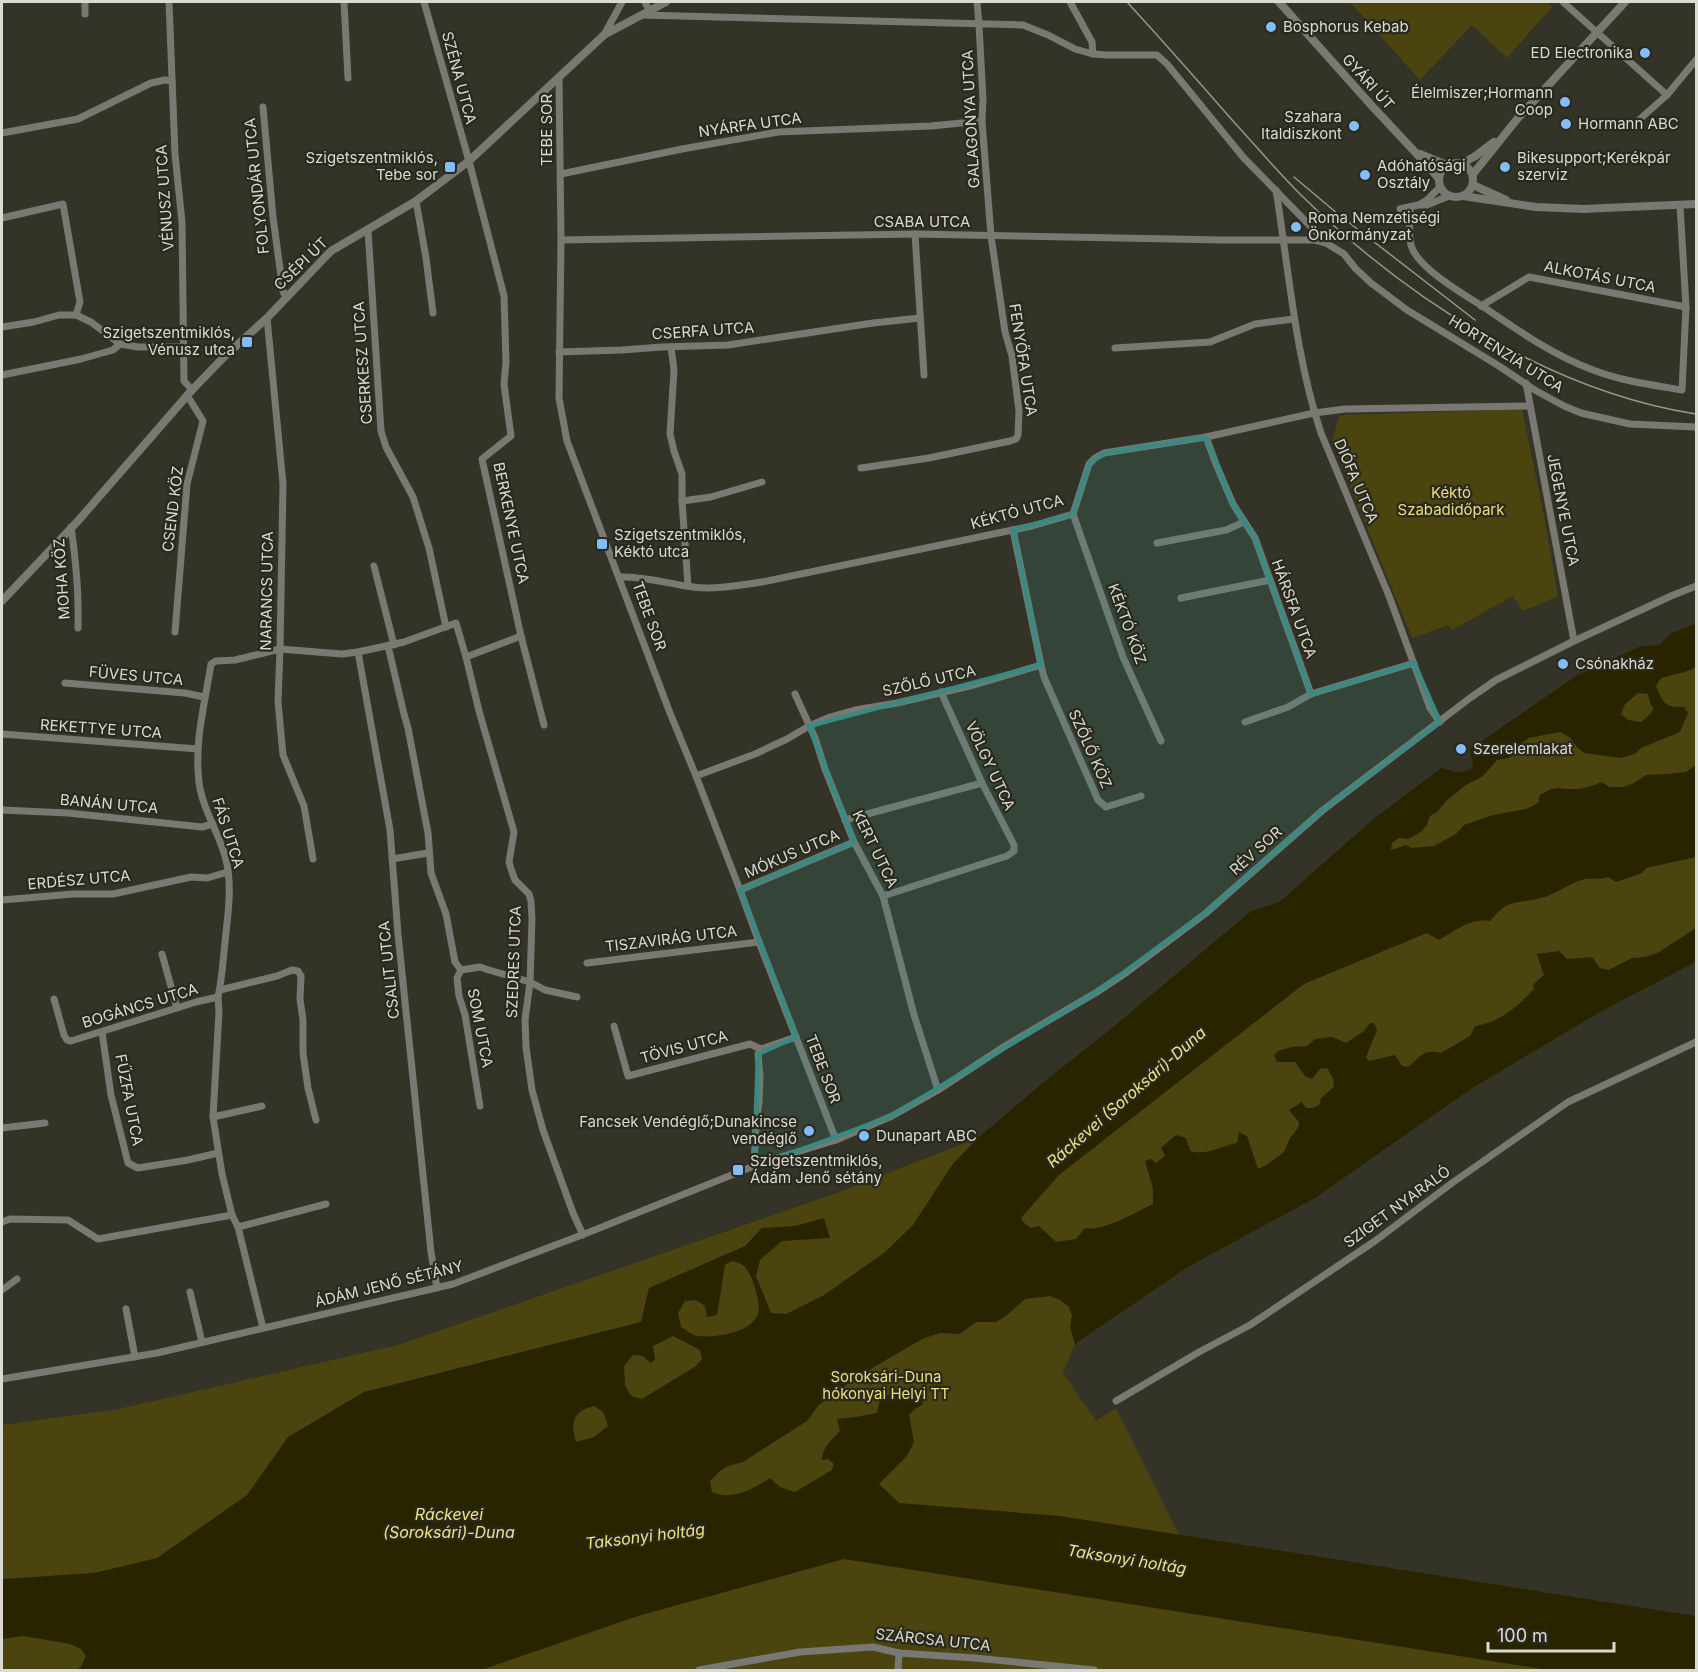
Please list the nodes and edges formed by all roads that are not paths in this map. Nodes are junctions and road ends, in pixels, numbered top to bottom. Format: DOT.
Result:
graph roads {
  1 [pos="85,2"];
  2 [pos="170,2"];
  3 [pos="344,2"];
  4 [pos="424,2"];
  5 [pos="622,2"];
  6 [pos="666,2"];
  7 [pos="977,2"];
  8 [pos="1070,2"];
  9 [pos="1279,2"];
  10 [pos="1563,2"];
  11 [pos="1625,2"];
  12 [pos="647,6"];
  13 [pos="85,14"];
  14 [pos="641,15"];
  15 [pos="979,25"];
  16 [pos="1598,32"];
  17 [pos="604,35"];
  18 [pos="1093,54"];
  19 [pos="1696,60"];
  20 [pos="348,78"];
  21 [pos="560,78"];
  22 [pos="172,81"];
  23 [pos="1667,94"];
  24 [pos="263,107"];
  25 [pos="1640,119"];
  26 [pos="982,122"];
  27 [pos="2,133"];
  28 [pos="1500,139"];
  29 [pos="1415,152"];
  30 [pos="469,161"];
  31 [pos="1462,164"];
  32 [pos="1447,165"];
  33 [pos="561,174"];
  34 [pos="1473,174"];
  35 [pos="1439,183"];
  36 [pos="1473,185"];
  37 [pos="1276,190"];
  38 [pos="1449,196"];
  39 [pos="1463,196"];
  40 [pos="416,201"];
  41 [pos="1515,203"];
  42 [pos="1696,204"];
  43 [pos="1680,205"];
  44 [pos="1414,206"];
  45 [pos="1400,209"];
  46 [pos="2,218"];
  47 [pos="368,230"];
  48 [pos="915,234"];
  49 [pos="991,236"];
  50 [pos="1284,239"];
  51 [pos="561,240"];
  52 [pos="1326,243"];
  53 [pos="286,298"];
  54 [pos="1481,306"];
  55 [pos="1686,307"];
  56 [pos="433,313"];
  57 [pos="76,315"];
  58 [pos="267,318"];
  59 [pos="920,318"];
  60 [pos="1294,319"];
  61 [pos="2,327"];
  62 [pos="120,344"];
  63 [pos="183,347"];
  64 [pos="671,347"];
  65 [pos="1115,348"];
  66 [pos="559,352"];
  67 [pos="2,375"];
  68 [pos="924,375"];
  69 [pos="1526,384"];
  70 [pos="190,393"];
  71 [pos="1529,406"];
  72 [pos="1314,413"];
  73 [pos="1696,427"];
  74 [pos="1206,436"];
  75 [pos="861,468"];
  76 [pos="762,482"];
  77 [pos="682,501"];
  78 [pos="1073,514"];
  79 [pos="1244,522"];
  80 [pos="71,527"];
  81 [pos="1013,530"];
  82 [pos="1157,543"];
  83 [pos="374,566"];
  84 [pos="620,577"];
  85 [pos="1270,580"];
  86 [pos="688,586"];
  87 [pos="1696,586"];
  88 [pos="1181,598"];
  89 [pos="2,601"];
  90 [pos="456,623"];
  91 [pos="446,627"];
  92 [pos="78,628"];
  93 [pos="175,632"];
  94 [pos="521,636"];
  95 [pos="1574,641"];
  96 [pos="391,645"];
  97 [pos="280,649"];
  98 [pos="358,652"];
  99 [pos="466,657"];
  100 [pos="1414,663"];
  101 [pos="1041,665"];
  102 [pos="65,683"];
  103 [pos="941,692"];
  104 [pos="795,693"];
  105 [pos="1311,694"];
  106 [pos="204,697"];
  107 [pos="1245,722"];
  108 [pos="1440,722"];
  109 [pos="544,726"];
  110 [pos="809,726"];
  111 [pos="2,734"];
  112 [pos="1161,741"];
  113 [pos="198,749"];
  114 [pos="696,776"];
  115 [pos="982,783"];
  116 [pos="1141,796"];
  117 [pos="2,810"];
  118 [pos="845,820"];
  119 [pos="213,824"];
  120 [pos="854,843"];
  121 [pos="428,853"];
  122 [pos="313,859"];
  123 [pos="392,859"];
  124 [pos="228,872"];
  125 [pos="740,890"];
  126 [pos="883,896"];
  127 [pos="2,900"];
  128 [pos="759,942"];
  129 [pos="162,954"];
  130 [pos="587,963"];
  131 [pos="461,970"];
  132 [pos="530,982"];
  133 [pos="219,994"];
  134 [pos="578,998"];
  135 [pos="54,999"];
  136 [pos="177,1008"];
  137 [pos="614,1026"];
  138 [pos="102,1032"];
  139 [pos="796,1037"];
  140 [pos="1696,1041"];
  141 [pos="761,1049"];
  142 [pos="938,1090"];
  143 [pos="262,1106"];
  144 [pos="480,1106"];
  145 [pos="213,1118"];
  146 [pos="316,1120"];
  147 [pos="45,1123"];
  148 [pos="2,1128"];
  149 [pos="836,1140"];
  150 [pos="218,1153"];
  151 [pos="754,1167"];
  152 [pos="326,1204"];
  153 [pos="232,1215"];
  154 [pos="2,1222"];
  155 [pos="238,1227"];
  156 [pos="583,1235"];
  157 [pos="17,1279"];
  158 [pos="437,1288"];
  159 [pos="2,1290"];
  160 [pos="190,1292"];
  161 [pos="126,1309"];
  162 [pos="263,1328"];
  163 [pos="201,1342"];
  164 [pos="135,1357"];
  165 [pos="2,1379"];
  166 [pos="1116,1401"];
  167 [pos="899,1653"];
  168 [pos="699,1671"];
  169 [pos="898,1671"];
  170 [pos="1094,1671"];
  1 -- 13 [label="street"];
  2 -- 22 [label="street, VÉNUSZ UTCA"];
  3 -- 20 [label="street"];
  4 -- 30 [label="street, SZÉNA UTCA"];
  5 -- 17 [label="street"];
  6 -- 12 [label="street, CSÉPI ÚT"];
  7 -- 15 [label="street, GALAGONYA UTCA"];
  8 -- 18 [label="street"];
  9 -- 29 [label="street, GYÁRI ÚT"];
  10 -- 16 [label="street"];
  11 -- 16 [label="street"];
  12 -- 14 [label="street, CSÉPI ÚT"];
  14 -- 15 [label="street"];
  14 -- 17 [label="street, CSÉPI ÚT"];
  15 -- 18 [label="street"];
  15 -- 26 [label="street, GALAGONYA UTCA"];
  16 -- 23 [label="street"];
  16 -- 28 [label="street"];
  17 -- 21 [label="street, CSÉPI ÚT"];
  18 -- 37 [label="street"];
  19 -- 23 [label="street"];
  21 -- 30 [label="street, CSÉPI ÚT"];
  21 -- 33 [label="street, TEBE SOR"];
  22 -- 27 [label="street"];
  22 -- 63 [label="street, VÉNUSZ UTCA"];
  23 -- 25 [label="street"];
  24 -- 53 [label="street, FOLYONDÁR UTCA"];
  26 -- 33 [label="street, NYÁRFA UTCA"];
  26 -- 49 [label="street, GALAGONYA UTCA"];
  28 -- 31 [label="street"];
  28 -- 34 [label="street"];
  29 -- 32 [label="street, GYÁRI ÚT"];
  29 -- 35 [label="street, GYÁRI ÚT"];
  30 -- 40 [label="street, CSÉPI ÚT"];
  30 -- 94 [label="street, BERKENYE UTCA"];
  31 -- 32 [label="street"];
  31 -- 34 [label="street"];
  32 -- 35 [label="street"];
  33 -- 51 [label="street, TEBE SOR"];
  34 -- 36 [label="street"];
  35 -- 38 [label="street"];
  35 -- 44 [label="street"];
  36 -- 39 [label="street"];
  36 -- 41 [label="street"];
  37 -- 50 [label="street, DIÓFA UTCA"];
  37 -- 52 [label="street, HORTENZIA UTCA"];
  38 -- 39 [label="street"];
  38 -- 44 [label="street"];
  39 -- 41 [label="street"];
  40 -- 47 [label="street, CSÉPI ÚT"];
  40 -- 56 [label="street"];
  41 -- 43 [label="street"];
  42 -- 43 [label="street"];
  43 -- 55 [label="street"];
  44 -- 45 [label="street"];
  44 -- 54 [label="street"];
  46 -- 57 [label="street"];
  47 -- 53 [label="street, CSÉPI ÚT"];
  47 -- 91 [label="street, CSERKESZ UTCA"];
  48 -- 49 [label="street, CSABA UTCA"];
  48 -- 51 [label="street, CSABA UTCA"];
  48 -- 59 [label="street"];
  49 -- 50 [label="street, CSABA UTCA"];
  49 -- 75 [label="street, FENYŐFA UTCA"];
  50 -- 52 [label="street, CSABA UTCA"];
  50 -- 60 [label="street, DIÓFA UTCA"];
  51 -- 66 [label="street, TEBE SOR"];
  52 -- 69 [label="street, HORTENZIA UTCA"];
  53 -- 58 [label="street, CSÉPI ÚT"];
  54 -- 55 [label="street, ALKOTÁS UTCA"];
  54 -- 55 [label="street"];
  57 -- 61 [label="street"];
  57 -- 62 [label="street"];
  58 -- 70 [label="street, CSÉPI ÚT"];
  58 -- 97 [label="street, NARANCS UTCA"];
  59 -- 64 [label="street, CSERFA UTCA"];
  59 -- 68 [label="street"];
  60 -- 65 [label="street"];
  60 -- 72 [label="street, DIÓFA UTCA"];
  62 -- 63 [label="street"];
  62 -- 67 [label="street"];
  63 -- 70 [label="street, VÉNUSZ UTCA"];
  64 -- 66 [label="street, CSERFA UTCA"];
  64 -- 77 [label="street"];
  66 -- 84 [label="street, TEBE SOR"];
  69 -- 71 [label="street, JEGENYE UTCA"];
  69 -- 73 [label="street, HORTENZIA UTCA"];
  70 -- 80 [label="street, CSÉPI ÚT"];
  70 -- 93 [label="street, CSEND KÖZ"];
  71 -- 72 [label="street, KÉKTÓ UTCA"];
  71 -- 95 [label="street, JEGENYE UTCA"];
  72 -- 74 [label="street, KÉKTÓ UTCA"];
  72 -- 100 [label="street, DIÓFA UTCA"];
  74 -- 78 [label="street, KÉKTÓ UTCA"];
  74 -- 79 [label="street, HÁRSFA UTCA"];
  76 -- 77 [label="street"];
  77 -- 86 [label="street"];
  78 -- 81 [label="street, KÉKTÓ UTCA"];
  78 -- 112 [label="street, KÉKTÓ KÖZ"];
  79 -- 82 [label="street"];
  79 -- 85 [label="street, HÁRSFA UTCA"];
  80 -- 89 [label="street, CSÉPI ÚT"];
  80 -- 92 [label="street, MOHA KÖZ"];
  81 -- 86 [label="street, KÉKTÓ UTCA"];
  81 -- 101 [label="street"];
  83 -- 96 [label="street, SOM UTCA"];
  84 -- 86 [label="street, KÉKTÓ UTCA"];
  84 -- 114 [label="street, TEBE SOR"];
  85 -- 88 [label="street"];
  85 -- 105 [label="street, HÁRSFA UTCA"];
  87 -- 95 [label="street, RÉV SOR"];
  90 -- 91 [label="street, FÁS UTCA"];
  90 -- 99 [label="street, SZEDRES UTCA"];
  91 -- 96 [label="street, FÁS UTCA"];
  94 -- 99 [label="street"];
  94 -- 109 [label="street, BERKENYE UTCA"];
  95 -- 108 [label="street, RÉV SOR"];
  96 -- 98 [label="street, FÁS UTCA"];
  96 -- 121 [label="street, SOM UTCA"];
  97 -- 98 [label="street, FÁS UTCA"];
  97 -- 106 [label="street, FÁS UTCA"];
  97 -- 122 [label="street, NARANCS UTCA"];
  98 -- 123 [label="street, CSALIT UTCA"];
  99 -- 132 [label="street, SZEDRES UTCA"];
  100 -- 105 [label="street"];
  100 -- 108 [label="street, DIÓFA UTCA"];
  101 -- 103 [label="street, SZŐLŐ UTCA"];
  101 -- 116 [label="street, SZŐLŐ KÖZ"];
  102 -- 106 [label="street, FÜVES UTCA"];
  103 -- 110 [label="street, SZŐLŐ UTCA"];
  103 -- 115 [label="street, VÖLGY UTCA"];
  104 -- 110 [label="street, KERT UTCA"];
  105 -- 107 [label="street"];
  106 -- 113 [label="street, FÁS UTCA"];
  108 -- 142 [label="street, RÉV SOR"];
  110 -- 114 [label="street, SZŐLŐ UTCA"];
  110 -- 118 [label="street, KERT UTCA"];
  111 -- 113 [label="street, REKETTYE UTCA"];
  113 -- 119 [label="street, FÁS UTCA"];
  114 -- 125 [label="street, TEBE SOR"];
  115 -- 118 [label="street"];
  115 -- 126 [label="street, VÖLGY UTCA"];
  117 -- 119 [label="street, BANÁN UTCA"];
  118 -- 120 [label="street, KERT UTCA"];
  119 -- 124 [label="street, FÁS UTCA"];
  120 -- 125 [label="street, MÓKUS UTCA"];
  120 -- 126 [label="street, KERT UTCA"];
  121 -- 123 [label="street"];
  121 -- 131 [label="street, SOM UTCA"];
  123 -- 158 [label="street, CSALIT UTCA"];
  124 -- 127 [label="street, ERDÉSZ UTCA"];
  124 -- 133 [label="street, FÁS UTCA"];
  125 -- 128 [label="street, TEBE SOR"];
  126 -- 142 [label="street, KERT UTCA"];
  128 -- 130 [label="street, TISZAVIRÁG UTCA"];
  128 -- 139 [label="street, TEBE SOR"];
  129 -- 136 [label="street"];
  131 -- 132 [label="street"];
  131 -- 144 [label="street, SOM UTCA"];
  132 -- 134 [label="street"];
  132 -- 156 [label="street, SZEDRES UTCA"];
  133 -- 136 [label="street, BOGÁNCS UTCA"];
  133 -- 145 [label="street, FÁS UTCA"];
  133 -- 146 [label="street, BOGÁNCS UTCA"];
  135 -- 138 [label="street, BOGÁNCS UTCA"];
  136 -- 138 [label="street, BOGÁNCS UTCA"];
  137 -- 141 [label="street, TÖVIS UTCA"];
  138 -- 150 [label="street, FŰZFA UTCA"];
  139 -- 141 [label="street, TÖVIS UTCA"];
  139 -- 149 [label="street, TEBE SOR"];
  140 -- 166 [label="street, SZIGET NYARALÓ"];
  141 -- 151 [label="street"];
  142 -- 149 [label="street, RÉV SOR"];
  143 -- 145 [label="street"];
  145 -- 150 [label="street, FÁS UTCA"];
  147 -- 148 [label="street"];
  149 -- 151 [label="street, ÁDÁM JENŐ SÉTÁNY"];
  150 -- 153 [label="street, FÁS UTCA"];
  151 -- 156 [label="street, ÁDÁM JENŐ SÉTÁNY"];
  152 -- 155 [label="street"];
  153 -- 154 [label="street"];
  153 -- 155 [label="street, FÁS UTCA"];
  155 -- 162 [label="street, FÁS UTCA"];
  156 -- 158 [label="street, ÁDÁM JENŐ SÉTÁNY"];
  157 -- 159 [label="street"];
  158 -- 162 [label="street, ÁDÁM JENŐ SÉTÁNY"];
  160 -- 163 [label="street"];
  161 -- 164 [label="street"];
  162 -- 163 [label="street, ÁDÁM JENŐ SÉTÁNY"];
  163 -- 164 [label="street, ÁDÁM JENŐ SÉTÁNY"];
  164 -- 165 [label="street, ÁDÁM JENŐ SÉTÁNY"];
  167 -- 168 [label="street, SZÁRCSA UTCA"];
  167 -- 169 [label="street"];
  167 -- 170 [label="street, SZÁRCSA UTCA"];
}
